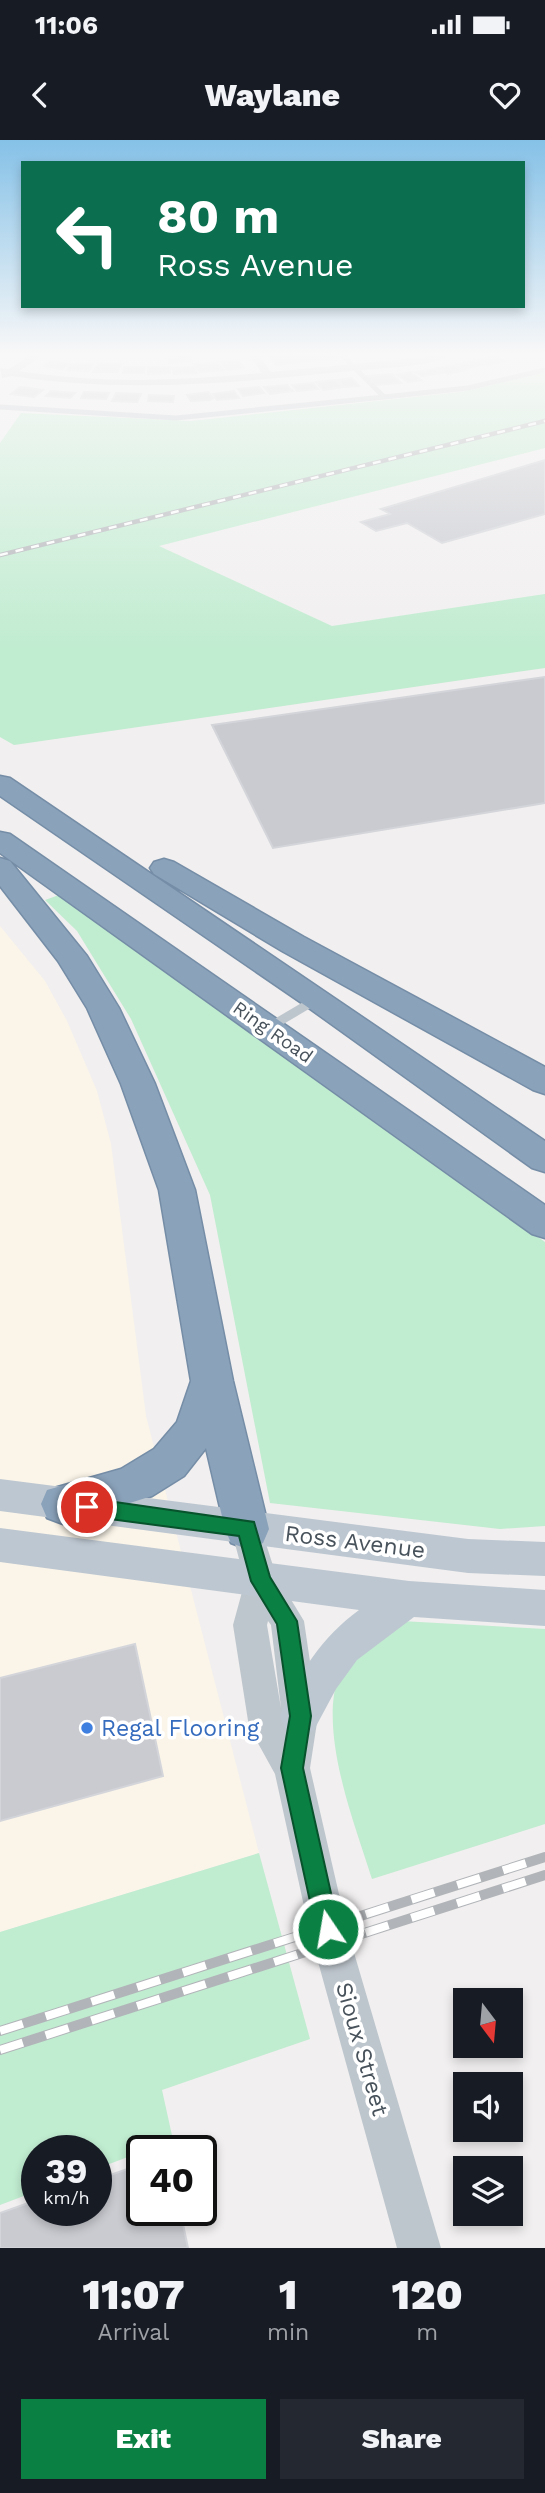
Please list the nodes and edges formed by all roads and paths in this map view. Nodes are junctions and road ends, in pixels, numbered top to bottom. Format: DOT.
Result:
graph roads {
  1 [pos="0,765"];
  2 [pos="0,784"];
  3 [pos="0,840"];
  4 [pos="0,867"];
  5 [pos="317,999"];
  6 [pos="268,1028"];
  7 [pos="545,1082"];
  8 [pos="545,1159"];
  9 [pos="545,1224"];
  10 [pos="212,1381"];
  11 [pos="0,1495"];
  12 [pos="63,1503"];
  13 [pos="247,1528"];
  14 [pos="0,1545"];
  15 [pos="545,1559"];
  16 [pos="261,1581"];
  17 [pos="409,1599"];
  18 [pos="545,1608"];
  19 [pos="300,1716"];
  20 [pos="292,1768"];
  21 [pos="419,2248"];
  1 -- 7 [label="highway"];
  2 -- 5 [label="highway"];
  3 -- 6 [label="highway, Ring Road"];
  4 -- 10 [label="highway"];
  5 -- 6 [label="lane"];
  5 -- 8 [label="highway"];
  6 -- 9 [label="highway, Ring Road"];
  10 -- 12 [label="highway"];
  10 -- 13 [label="highway"];
  11 -- 12 [label="main road, Ross Avenue"];
  12 -- 13 [label="main road, Ross Avenue"];
  13 -- 15 [label="main road, Ross Avenue"];
  13 -- 16 [label="street, Sioux Street"];
  14 -- 16 [label="main road"];
  16 -- 17 [label="main road"];
  16 -- 19 [label="street, Sioux Street"];
  16 -- 20 [label="street, Sioux Street"];
  17 -- 18 [label="main road"];
  17 -- 19 [label="main road"];
  19 -- 20 [label="street, Sioux Street"];
  20 -- 21 [label="street, Sioux Street"];
}
